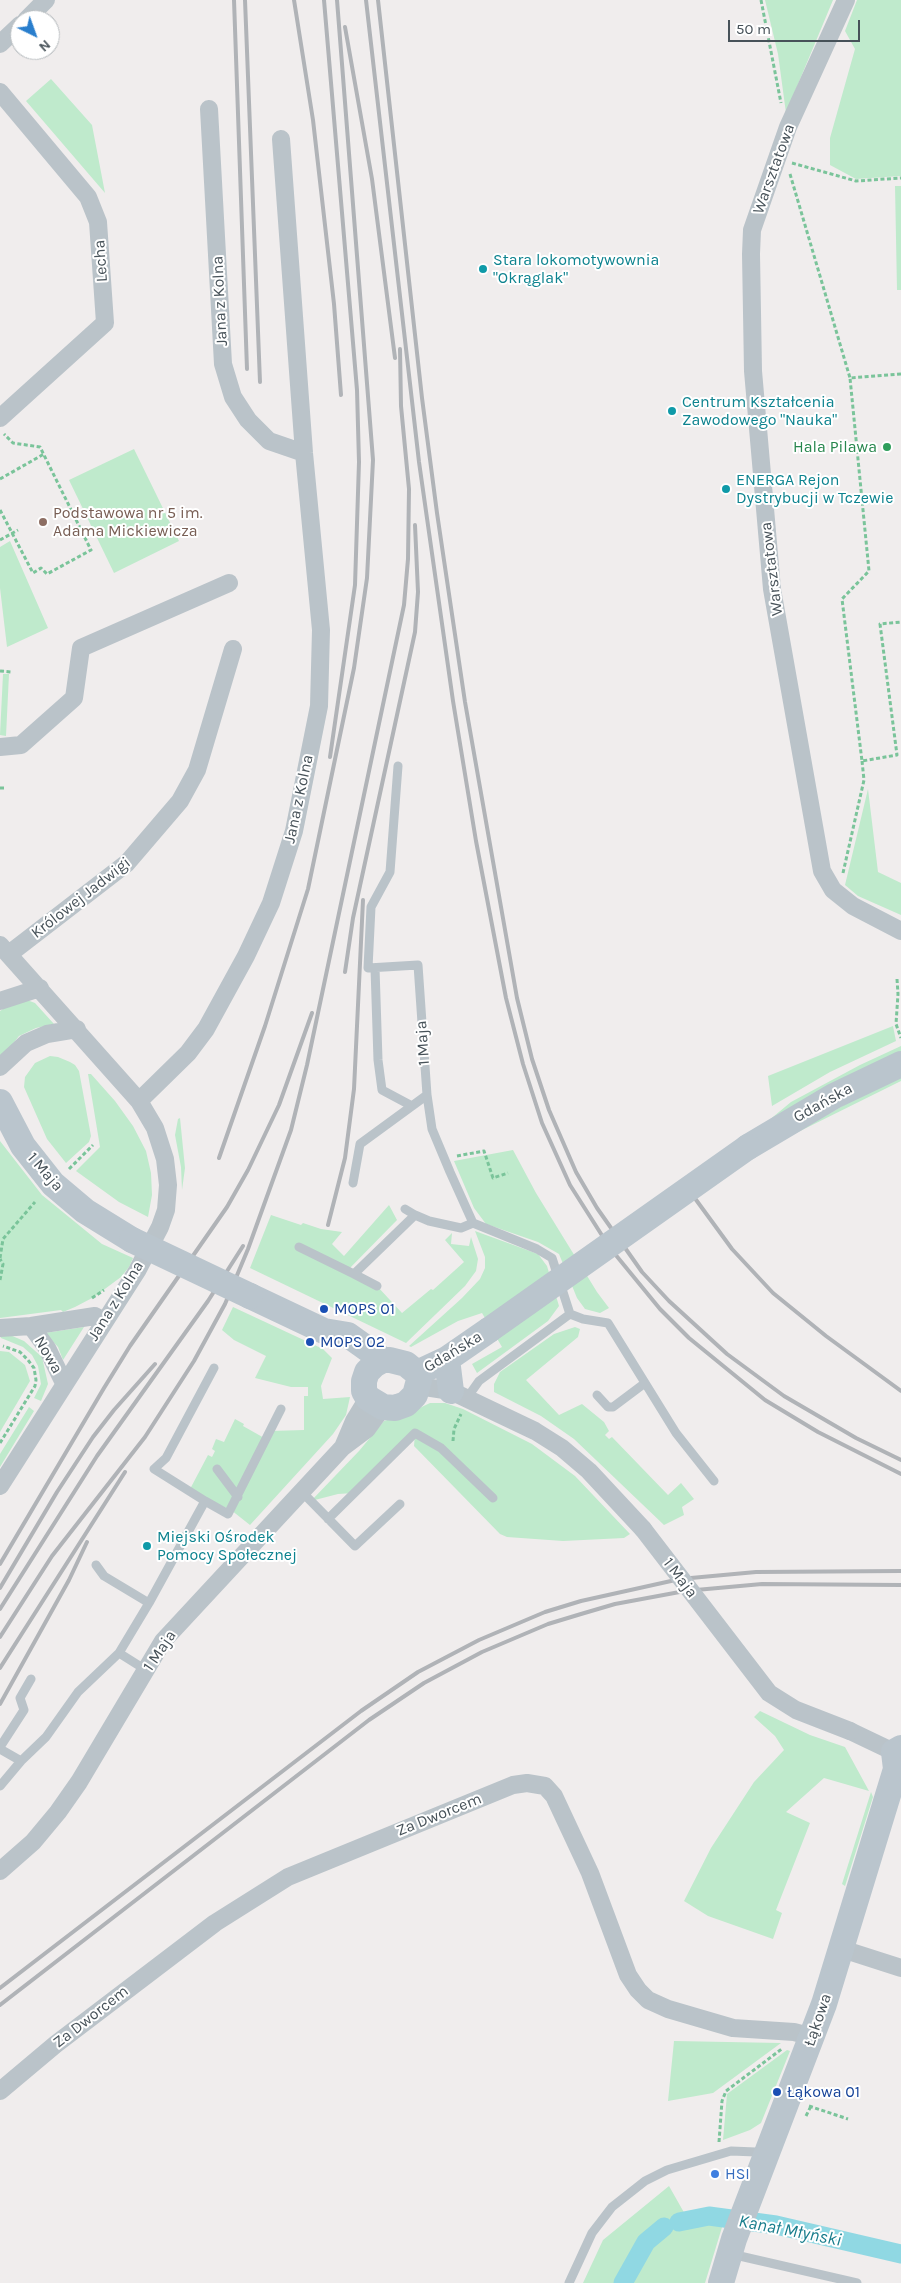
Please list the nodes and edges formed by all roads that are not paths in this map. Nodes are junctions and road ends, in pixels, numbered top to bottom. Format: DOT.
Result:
graph roads {
  1 [pos="46,0"];
  2 [pos="846,0"];
  3 [pos="36,10"];
  4 [pos="10,35"];
  5 [pos="0,44"];
  6 [pos="0,92"];
  7 [pos="210,109"];
  8 [pos="281,139"];
  9 [pos="0,418"];
  10 [pos="304,453"];
  11 [pos="229,583"];
  12 [pos="233,648"];
  13 [pos="0,747"];
  14 [pos="398,766"];
  15 [pos="901,931"];
  16 [pos="5,949"];
  17 [pos="375,968"];
  18 [pos="40,988"];
  19 [pos="0,1001"];
  20 [pos="77,1029"];
  21 [pos="901,1064"];
  22 [pos="0,1067"];
  23 [pos="426,1095"];
  24 [pos="139,1101"];
  25 [pos="0,1102"];
  26 [pos="412,1106"];
  27 [pos="353,1183"];
  28 [pos="405,1209"];
  29 [pos="415,1215"];
  30 [pos="473,1223"];
  31 [pos="299,1246"];
  32 [pos="354,1274"];
  33 [pos="377,1286"];
  34 [pos="570,1314"];
  35 [pos="104,1321"];
  36 [pos="31,1326"];
  37 [pos="0,1328"];
  38 [pos="447,1359"];
  39 [pos="375,1366"];
  40 [pos="214,1368"];
  41 [pos="418,1380"];
  42 [pos="645,1383"];
  43 [pos="64,1384"];
  44 [pos="597,1395"];
  45 [pos="461,1399"];
  46 [pos="376,1403"];
  47 [pos="281,1409"];
  48 [pos="217,1469"];
  49 [pos="714,1481"];
  50 [pos="0,1486"];
  51 [pos="302,1492"];
  52 [pos="238,1497"];
  53 [pos="493,1498"];
  54 [pos="205,1501"];
  55 [pos="400,1504"];
  56 [pos="328,1518"];
  57 [pos="96,1564"];
  58 [pos="149,1603"];
  59 [pos="119,1653"];
  60 [pos="146,1670"];
  61 [pos="31,1679"];
  62 [pos="0,1748"];
  63 [pos="898,1750"];
  64 [pos="21,1761"];
  65 [pos="0,1786"];
  66 [pos="0,1871"];
  67 [pos="842,1949"];
  68 [pos="901,1968"];
  69 [pos="801,2041"];
  70 [pos="0,2091"];
  71 [pos="766,2156"];
  72 [pos="731,2246"];
  73 [pos="568,2283"];
  74 [pos="721,2283"];
  75 [pos="857,2283"];
  1 -- 3 [label="street"];
  2 -- 15 [label="street, Warsztatowa"];
  4 -- 5 [label="street"];
  6 -- 9 [label="street, Lecha"];
  7 -- 10 [label="street, Jana z Kolna"];
  8 -- 10 [label="street, Jana z Kolna"];
  10 -- 24 [label="street, Jana z Kolna"];
  11 -- 13 [label="street"];
  12 -- 16 [label="street, Królowej Jadwigi"];
  14 -- 17 [label="lane"];
  16 -- 18 [label="street, Jana z Kolna"];
  17 -- 23 [label="lane, 1 Maja"];
  17 -- 26 [label="lane"];
  18 -- 19 [label="street"];
  18 -- 20 [label="street, Jana z Kolna"];
  20 -- 22 [label="street"];
  20 -- 24 [label="street, Jana z Kolna"];
  21 -- 38 [label="street, Gdańska, bridge"];
  23 -- 26 [label="lane"];
  23 -- 30 [label="lane, 1 Maja"];
  24 -- 35 [label="street, Jana z Kolna"];
  25 -- 39 [label="street, 1 Maja, bridge"];
  26 -- 27 [label="lane"];
  28 -- 29 [label="lane"];
  29 -- 30 [label="lane"];
  29 -- 32 [label="lane"];
  30 -- 34 [label="lane"];
  31 -- 32 [label="lane"];
  32 -- 33 [label="lane"];
  34 -- 42 [label="lane"];
  34 -- 45 [label="lane"];
  35 -- 36 [label="street, Nowa"];
  35 -- 43 [label="street, Jana z Kolna"];
  36 -- 37 [label="street, Nowa"];
  36 -- 43 [label="street, Nowa"];
  38 -- 41 [label="street, Gdańska"];
  38 -- 45 [label="street"];
  39 -- 41 [label="street"];
  39 -- 46 [label="street"];
  40 -- 54 [label="lane"];
  41 -- 45 [label="street, 1 Maja"];
  41 -- 46 [label="street"];
  42 -- 44 [label="lane"];
  42 -- 49 [label="lane"];
  43 -- 50 [label="street, Jana z Kolna"];
  45 -- 63 [label="street, 1 Maja, bridge"];
  46 -- 51 [label="street, 1 Maja"];
  47 -- 52 [label="lane"];
  48 -- 52 [label="lane"];
  51 -- 56 [label="lane"];
  51 -- 60 [label="street, 1 Maja"];
  52 -- 54 [label="lane"];
  53 -- 56 [label="lane"];
  54 -- 58 [label="lane"];
  55 -- 56 [label="lane"];
  57 -- 58 [label="lane"];
  58 -- 59 [label="lane"];
  59 -- 60 [label="lane"];
  59 -- 64 [label="lane"];
  60 -- 66 [label="street, 1 Maja"];
  61 -- 62 [label="lane"];
  62 -- 64 [label="lane"];
  63 -- 67 [label="street, Łąkowa"];
  64 -- 65 [label="lane"];
  67 -- 68 [label="street"];
  67 -- 69 [label="street, Łąkowa"];
  69 -- 70 [label="street, Za Dworcem"];
  69 -- 71 [label="street, Łąkowa"];
  71 -- 72 [label="street, Łąkowa"];
  71 -- 73 [label="lane"];
  72 -- 74 [label="street, Łąkowa"];
  72 -- 75 [label="lane"];
}
